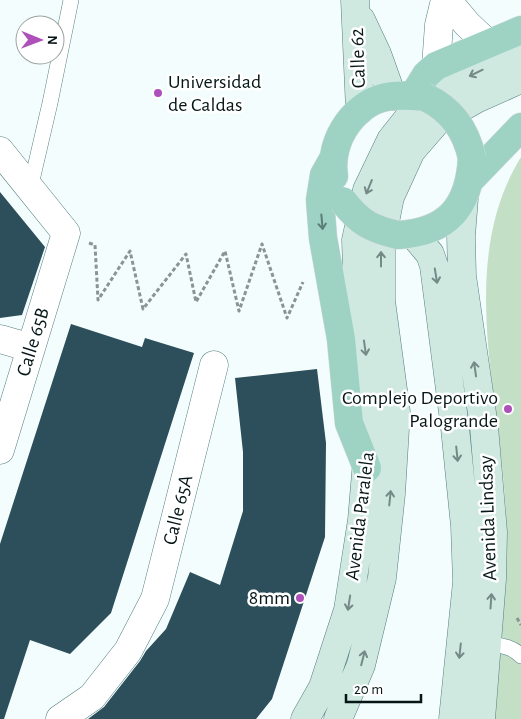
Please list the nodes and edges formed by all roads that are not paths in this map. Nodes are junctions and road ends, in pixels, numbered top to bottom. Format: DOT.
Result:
graph roads {
  1 [pos="71,0"];
  2 [pos="446,0"];
  3 [pos="355,5"];
  4 [pos="521,30"];
  5 [pos="488,43"];
  6 [pos="521,54"];
  7 [pos="436,66"];
  8 [pos="521,80"];
  9 [pos="410,96"];
  10 [pos="360,110"];
  11 [pos="521,127"];
  12 [pos="0,151"];
  13 [pos="334,158"];
  14 [pos="469,178"];
  15 [pos="30,189"];
  16 [pos="405,234"];
  17 [pos="0,339"];
  18 [pos="31,348"];
  19 [pos="214,364"];
  20 [pos="0,450"];
  21 [pos="367,468"];
  22 [pos="487,644"];
  23 [pos="521,656"];
  24 [pos="60,719"];
  25 [pos="305,719"];
  26 [pos="338,719"];
  27 [pos="453,719"];
  28 [pos="481,719"];
  1 -- 15 [label="lane"];
  2 -- 5 [label="street"];
  2 -- 7 [label="street"];
  3 -- 9 [label="main road, Calle 62"];
  3 -- 10 [label="main road, Calle 62"];
  4 -- 5 [label="main road"];
  5 -- 7 [label="main road"];
  6 -- 21 [label="main road, Avenida Paralela, one-way"];
  7 -- 9 [label="main road"];
  26 -- 8 [label="main road, Avenida Paralela, one-way"];
  9 -- 10 [label="main road"];
  9 -- 14 [label="main road, bridge"];
  10 -- 13 [label="main road"];
  11 -- 14 [label="main road"];
  12 -- 15 [label="street"];
  13 -- 16 [label="main road, bridge"];
  13 -- 21 [label="main road, one-way"];
  14 -- 16 [label="main road"];
  22 -- 14 [label="main road, Avenida Lindsay, one-way"];
  15 -- 18 [label="street, Calle 65B"];
  16 -- 27 [label="main road, Avenida Lindsay, one-way"];
  17 -- 18 [label="street"];
  18 -- 20 [label="street, Calle 65B"];
  19 -- 24 [label="street, Calle 65A"];
  21 -- 25 [label="main road, Avenida Paralela, one-way"];
  22 -- 23 [label="lane"];
  22 -- 28 [label="main road, Avenida Lindsay"];
}
